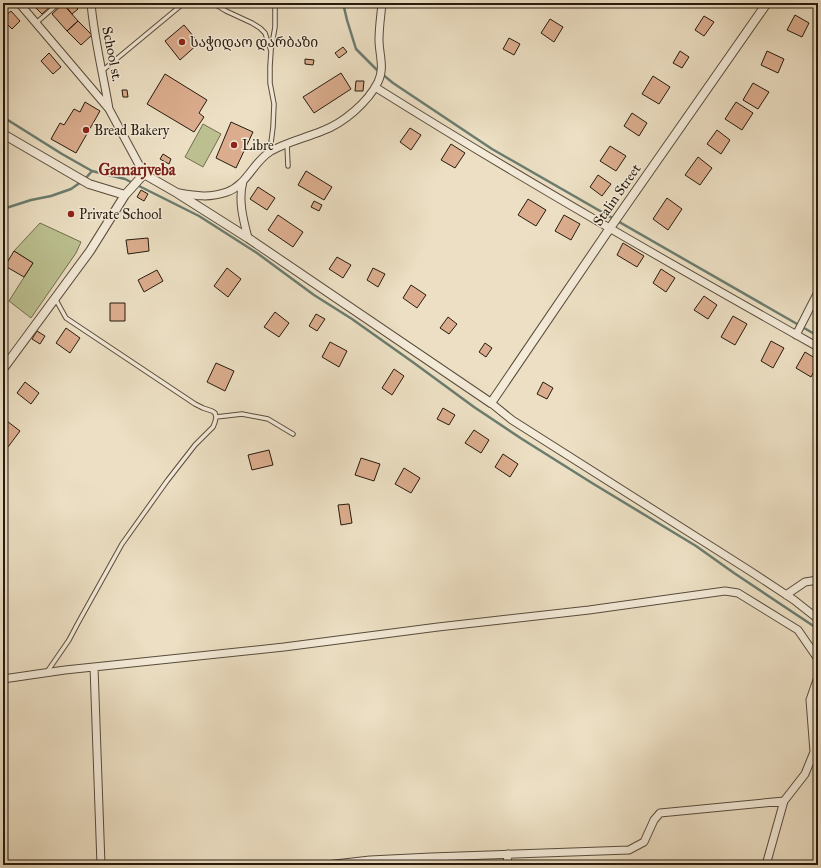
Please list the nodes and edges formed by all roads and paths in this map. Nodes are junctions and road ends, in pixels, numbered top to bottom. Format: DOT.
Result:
graph roads {
  1 [pos="19,3"];
  2 [pos="60,3"];
  3 [pos="91,3"];
  4 [pos="184,3"];
  5 [pos="213,3"];
  6 [pos="274,3"];
  7 [pos="382,3"];
  8 [pos="767,3"];
  9 [pos="36,23"];
  10 [pos="271,51"];
  11 [pos="102,71"];
  12 [pos="375,87"];
  13 [pos="110,109"];
  14 [pos="3,134"];
  15 [pos="287,144"];
  16 [pos="270,152"];
  17 [pos="288,166"];
  18 [pos="144,174"];
  19 [pos="243,181"];
  20 [pos="177,193"];
  21 [pos="125,195"];
  22 [pos="610,228"];
  23 [pos="248,238"];
  24 [pos="818,292"];
  25 [pos="55,299"];
  26 [pos="796,335"];
  27 [pos="818,347"];
  28 [pos="3,369"];
  29 [pos="491,403"];
  30 [pos="216,417"];
  31 [pos="294,434"];
  32 [pos="818,580"];
  33 [pos="786,595"];
  34 [pos="818,619"];
  35 [pos="818,659"];
  36 [pos="94,667"];
  37 [pos="46,673"];
  38 [pos="818,677"];
  39 [pos="3,679"];
  40 [pos="784,801"];
  41 [pos="508,854"];
  42 [pos="101,865"];
  43 [pos="326,865"];
  44 [pos="507,865"];
  45 [pos="766,865"];
  1 -- 9 [label="street"];
  2 -- 9 [label="lane"];
  3 -- 11 [label="street, School st."];
  4 -- 11 [label="lane"];
  5 -- 10 [label="lane"];
  6 -- 10 [label="lane"];
  7 -- 12 [label="street"];
  8 -- 22 [label="street, Stalin Street"];
  9 -- 13 [label="street"];
  10 -- 16 [label="lane"];
  11 -- 13 [label="street, School st."];
  12 -- 15 [label="street"];
  12 -- 22 [label="street"];
  13 -- 18 [label="street"];
  14 -- 21 [label="street"];
  15 -- 16 [label="street"];
  15 -- 17 [label="lane"];
  16 -- 19 [label="street"];
  18 -- 20 [label="street"];
  18 -- 21 [label="street"];
  19 -- 20 [label="street"];
  19 -- 23 [label="street"];
  20 -- 23 [label="street"];
  21 -- 25 [label="street"];
  22 -- 26 [label="street"];
  22 -- 29 [label="street, Stalin Street"];
  23 -- 29 [label="street"];
  24 -- 26 [label="street"];
  25 -- 28 [label="street"];
  25 -- 30 [label="lane"];
  26 -- 27 [label="street"];
  29 -- 33 [label="street"];
  30 -- 31 [label="lane"];
  30 -- 37 [label="lane"];
  32 -- 33 [label="street"];
  33 -- 34 [label="street"];
  35 -- 36 [label="street"];
  36 -- 37 [label="street"];
  36 -- 42 [label="street"];
  37 -- 39 [label="street"];
  38 -- 40 [label="street"];
  40 -- 41 [label="street"];
  40 -- 45 [label="street"];
  41 -- 43 [label="street"];
  41 -- 44 [label="street"];
}
